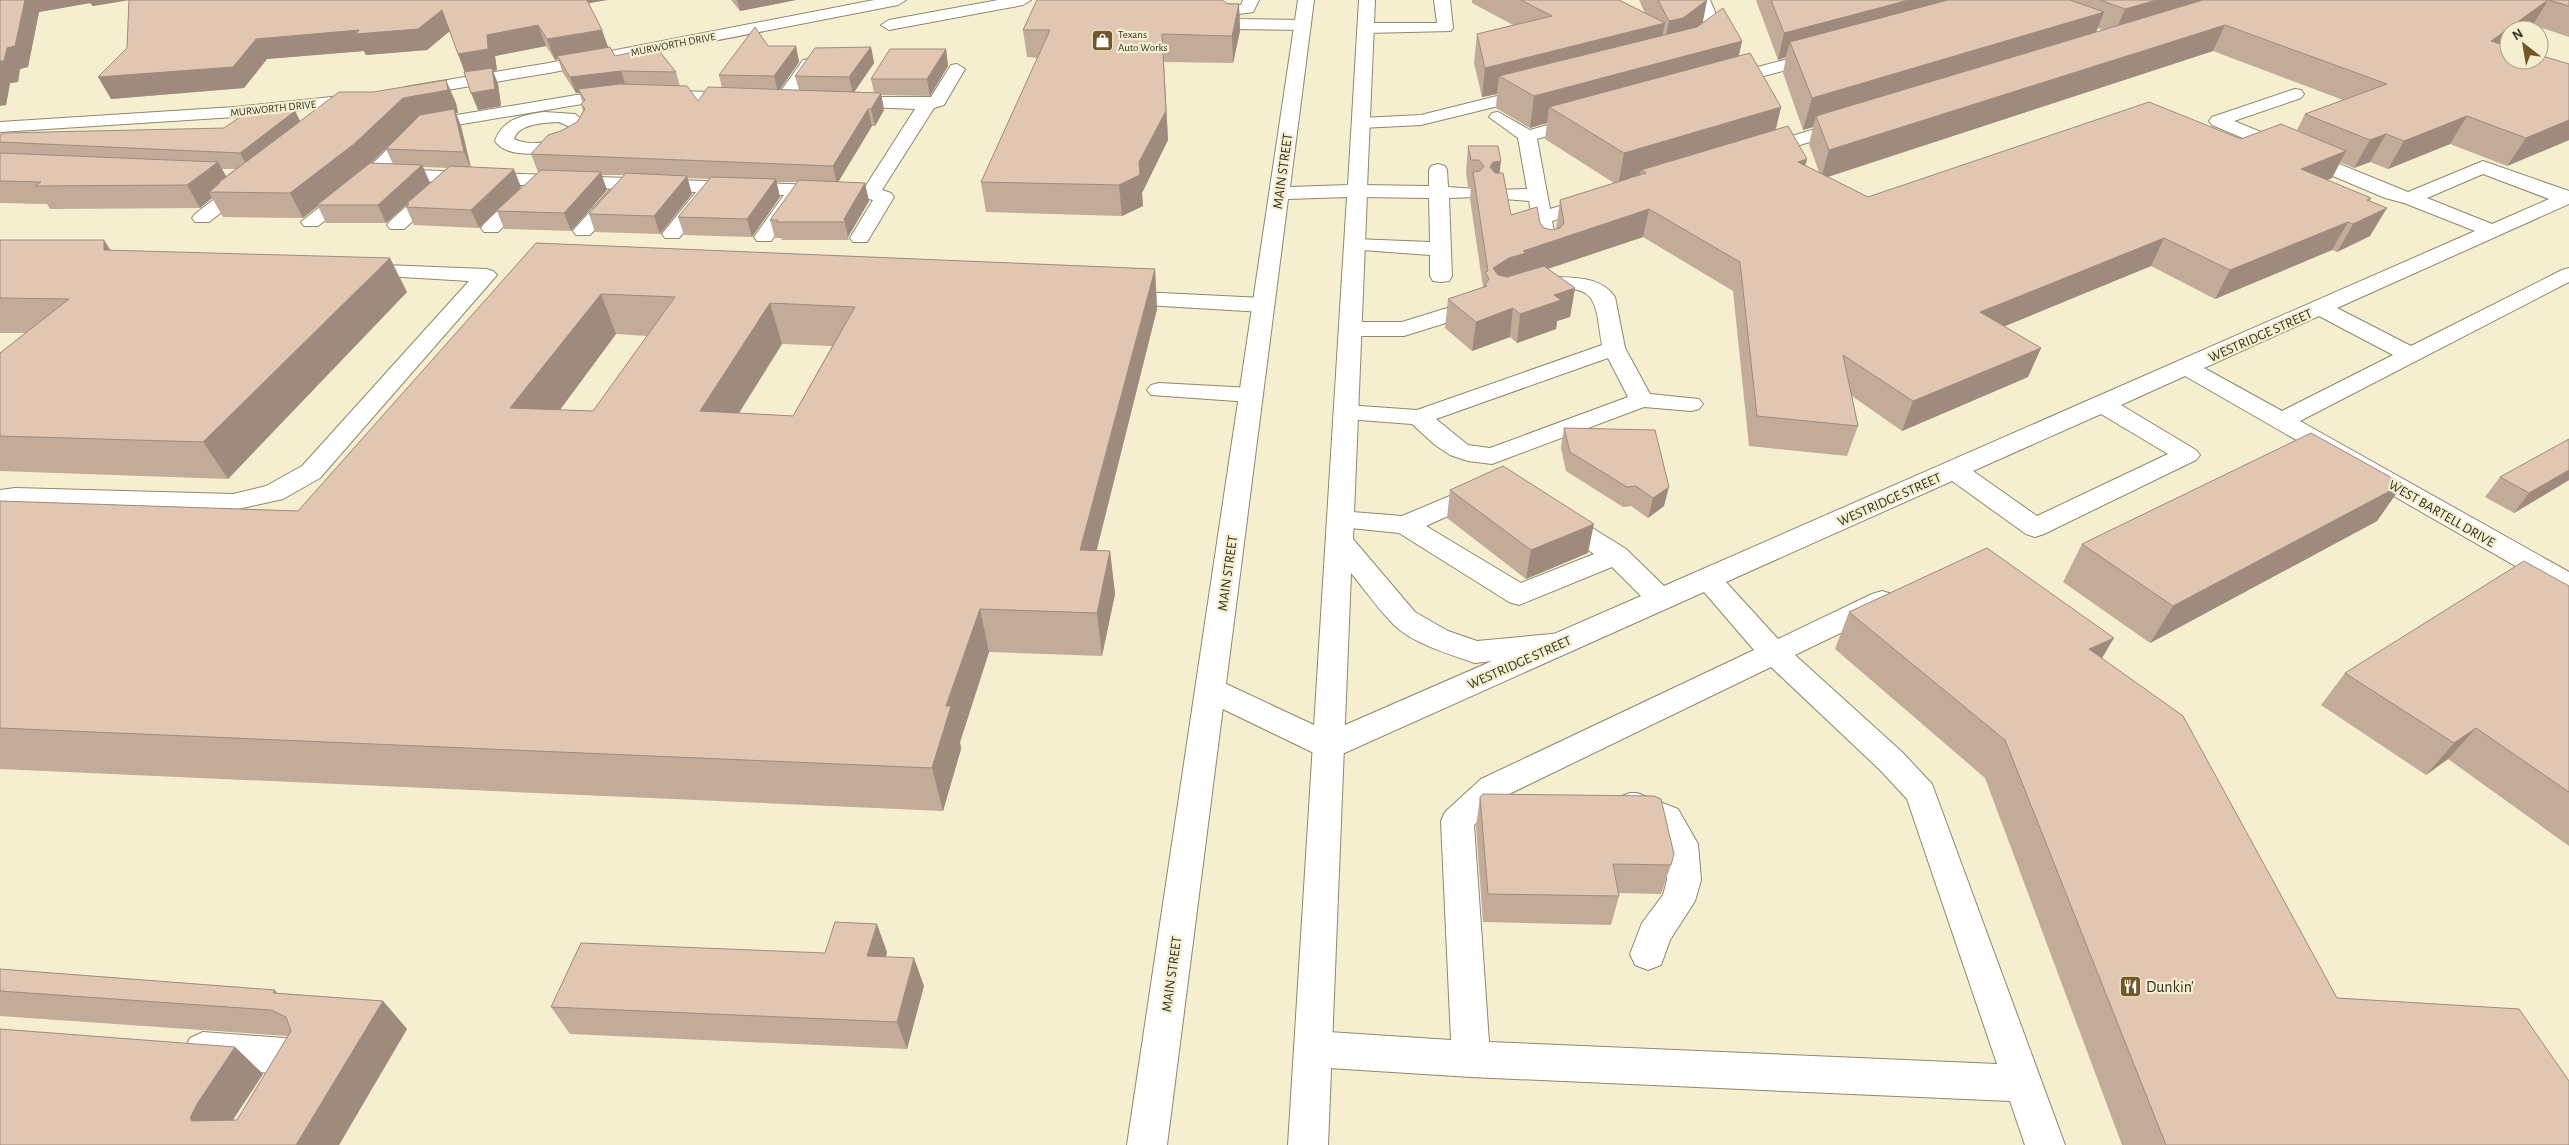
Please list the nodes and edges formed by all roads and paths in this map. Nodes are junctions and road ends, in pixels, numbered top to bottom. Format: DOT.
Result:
graph roads {
  1 [pos="898,0"];
  2 [pos="1023,0"];
  3 [pos="1208,0"];
  4 [pos="1251,0"];
  5 [pos="1306,0"];
  6 [pos="1367,0"];
  7 [pos="1442,0"];
  8 [pos="1702,0"];
  9 [pos="1232,10"];
  10 [pos="1302,25"];
  11 [pos="890,26"];
  12 [pos="1366,28"];
  13 [pos="1843,49"];
  14 [pos="1674,55"];
  15 [pos="809,64"];
  16 [pos="958,69"];
  17 [pos="713,83"];
  18 [pos="1553,86"];
  19 [pos="1709,86"];
  20 [pos="556,92"];
  21 [pos="391,94"];
  22 [pos="2295,94"];
  23 [pos="374,97"];
  24 [pos="701,97"];
  25 [pos="520,98"];
  26 [pos="784,99"];
  27 [pos="347,100"];
  28 [pos="802,100"];
  29 [pos="831,101"];
  30 [pos="927,104"];
  31 [pos="1498,117"];
  32 [pos="1594,117"];
  33 [pos="1866,119"];
  34 [pos="328,122"];
  35 [pos="1361,123"];
  36 [pos="27,125"];
  37 [pos="0,126"];
  38 [pos="1527,136"];
  39 [pos="0,141"];
  40 [pos="1742,156"];
  41 [pos="1438,170"];
  42 [pos="374,173"];
  43 [pos="225,176"];
  44 [pos="452,176"];
  45 [pos="542,180"];
  46 [pos="626,183"];
  47 [pos="711,186"];
  48 [pos="798,190"];
  49 [pos="1358,191"];
  50 [pos="871,192"];
  51 [pos="1438,192"];
  52 [pos="1279,193"];
  53 [pos="1469,193"];
  54 [pos="1499,194"];
  55 [pos="1537,195"];
  56 [pos="1608,197"];
  57 [pos="2410,198"];
  58 [pos="2568,198"];
  59 [pos="202,218"];
  60 [pos="1542,218"];
  61 [pos="311,222"];
  62 [pos="397,225"];
  63 [pos="491,228"];
  64 [pos="584,231"];
  65 [pos="2493,231"];
  66 [pos="672,234"];
  67 [pos="764,237"];
  68 [pos="860,238"];
  69 [pos="1355,245"];
  70 [pos="1440,249"];
  71 [pos="1548,250"];
  72 [pos="337,270"];
  73 [pos="2569,274"];
  74 [pos="1441,276"];
  75 [pos="1512,294"];
  76 [pos="1096,297"];
  77 [pos="1263,305"];
  78 [pos="1473,307"];
  79 [pos="2319,308"];
  80 [pos="1350,329"];
  81 [pos="1614,348"];
  82 [pos="2412,355"];
  83 [pos="2186,367"];
  84 [pos="1159,390"];
  85 [pos="1252,395"];
  86 [pos="1642,400"];
  87 [pos="1691,404"];
  88 [pos="2102,404"];
  89 [pos="1346,412"];
  90 [pos="1419,417"];
  91 [pos="2281,421"];
  92 [pos="1954,470"];
  93 [pos="1509,487"];
  94 [pos="0,498"];
  95 [pos="1542,508"];
  96 [pos="1405,525"];
  97 [pos="1340,530"];
  98 [pos="1616,555"];
  99 [pos="1708,579"];
  100 [pos="2569,584"];
  101 [pos="1906,589"];
  102 [pos="1661,599"];
  103 [pos="1562,643"];
  104 [pos="1773,652"];
  105 [pos="1211,690"];
  106 [pos="1328,746"];
  107 [pos="1473,803"];
  108 [pos="1602,805"];
  109 [pos="1525,807"];
  110 [pos="1648,954"];
  111 [pos="168,1048"];
  112 [pos="1313,1049"];
  113 [pos="1471,1059"];
  114 [pos="2022,1083"];
  115 [pos="272,1097"];
  116 [pos="1147,1145"];
  117 [pos="1309,1145"];
  118 [pos="2045,1145"];
  1 -- 20 [label="main road, MURWORTH DRIVE"];
  2 -- 11 [label="main road"];
  3 -- 9 [label="main road"];
  4 -- 9 [label="main road"];
  5 -- 10 [label="main road, MAIN STREET"];
  6 -- 12 [label="main road"];
  7 -- 12 [label="main road"];
  8 -- 14 [label="main road"];
  9 -- 10 [label="main road"];
  10 -- 52 [label="main road, MAIN STREET"];
  12 -- 35 [label="main road"];
  13 -- 19 [label="main road"];
  15 -- 26 [label="main road"];
  16 -- 30 [label="main road"];
  17 -- 24 [label="main road"];
  18 -- 35 [label="main road"];
  20 -- 24 [label="main road"];
  20 -- 25 [label="main road"];
  20 -- 25 [label="main road, MURWORTH DRIVE"];
  20 -- 25 [label="main road"];
  21 -- 25 [label="main road, MURWORTH DRIVE"];
  22 -- 57 [label="main road"];
  23 -- 27 [label="main road, MURWORTH DRIVE"];
  24 -- 26 [label="main road"];
  25 -- 42 [label="main road"];
  26 -- 28 [label="main road"];
  27 -- 34 [label="main road"];
  27 -- 36 [label="main road, MURWORTH DRIVE"];
  29 -- 30 [label="main road"];
  30 -- 50 [label="main road"];
  31 -- 38 [label="main road"];
  32 -- 38 [label="main road"];
  33 -- 40 [label="main road"];
  35 -- 49 [label="main road"];
  36 -- 37 [label="main road, MURWORTH DRIVE"];
  36 -- 39 [label="main road"];
  38 -- 55 [label="main road"];
  41 -- 51 [label="main road"];
  42 -- 44 [label="main road"];
  42 -- 61 [label="main road"];
  43 -- 59 [label="main road"];
  44 -- 45 [label="main road"];
  44 -- 62 [label="main road"];
  45 -- 46 [label="main road"];
  45 -- 63 [label="main road"];
  46 -- 47 [label="main road"];
  46 -- 64 [label="main road"];
  47 -- 48 [label="main road"];
  47 -- 66 [label="main road"];
  48 -- 50 [label="main road"];
  48 -- 67 [label="main road"];
  49 -- 51 [label="main road"];
  49 -- 52 [label="main road"];
  49 -- 69 [label="main road"];
  50 -- 68 [label="main road"];
  51 -- 53 [label="main road"];
  51 -- 70 [label="main road"];
  52 -- 77 [label="main road, MAIN STREET"];
  54 -- 55 [label="main road"];
  55 -- 60 [label="main road"];
  56 -- 60 [label="main road"];
  57 -- 58 [label="main road"];
  57 -- 65 [label="main road"];
  58 -- 65 [label="main road, WESTRIDGE STREET"];
  60 -- 71 [label="main road"];
  65 -- 79 [label="main road, WESTRIDGE STREET"];
  69 -- 70 [label="main road"];
  69 -- 80 [label="main road"];
  70 -- 74 [label="main road"];
  72 -- 94 [label="main road"];
  73 -- 82 [label="main road"];
  75 -- 81 [label="main road"];
  76 -- 77 [label="main road"];
  77 -- 85 [label="main road, MAIN STREET"];
  78 -- 80 [label="main road"];
  79 -- 82 [label="main road"];
  79 -- 83 [label="main road, WESTRIDGE STREET"];
  80 -- 89 [label="main road"];
  81 -- 86 [label="main road"];
  81 -- 90 [label="main road"];
  82 -- 91 [label="main road"];
  83 -- 88 [label="main road, WESTRIDGE STREET"];
  83 -- 91 [label="main road, WEST BARTELL DRIVE"];
  84 -- 85 [label="main road"];
  85 -- 105 [label="main road, MAIN STREET"];
  86 -- 87 [label="main road"];
  86 -- 90 [label="main road"];
  88 -- 92 [label="main road, WESTRIDGE STREET"];
  88 -- 92 [label="main road"];
  89 -- 90 [label="main road"];
  89 -- 97 [label="main road"];
  91 -- 100 [label="main road, WEST BARTELL DRIVE"];
  92 -- 99 [label="main road, WESTRIDGE STREET"];
  93 -- 96 [label="main road"];
  95 -- 98 [label="main road"];
  96 -- 97 [label="main road"];
  96 -- 98 [label="main road"];
  97 -- 103 [label="main road"];
  97 -- 106 [label="main road"];
  98 -- 102 [label="main road"];
  99 -- 102 [label="main road, WESTRIDGE STREET"];
  99 -- 104 [label="main road"];
  101 -- 104 [label="main road"];
  102 -- 103 [label="main road, WESTRIDGE STREET"];
  103 -- 106 [label="main road, WESTRIDGE STREET"];
  104 -- 107 [label="main road"];
  104 -- 114 [label="main road"];
  105 -- 106 [label="main road"];
  105 -- 116 [label="main road, MAIN STREET"];
  106 -- 112 [label="main road"];
  107 -- 109 [label="main road"];
  107 -- 113 [label="main road"];
  108 -- 110 [label="main road"];
  111 -- 115 [label="main road"];
  112 -- 113 [label="main road"];
  112 -- 117 [label="main road"];
  113 -- 114 [label="main road"];
  114 -- 118 [label="main road"];
}
